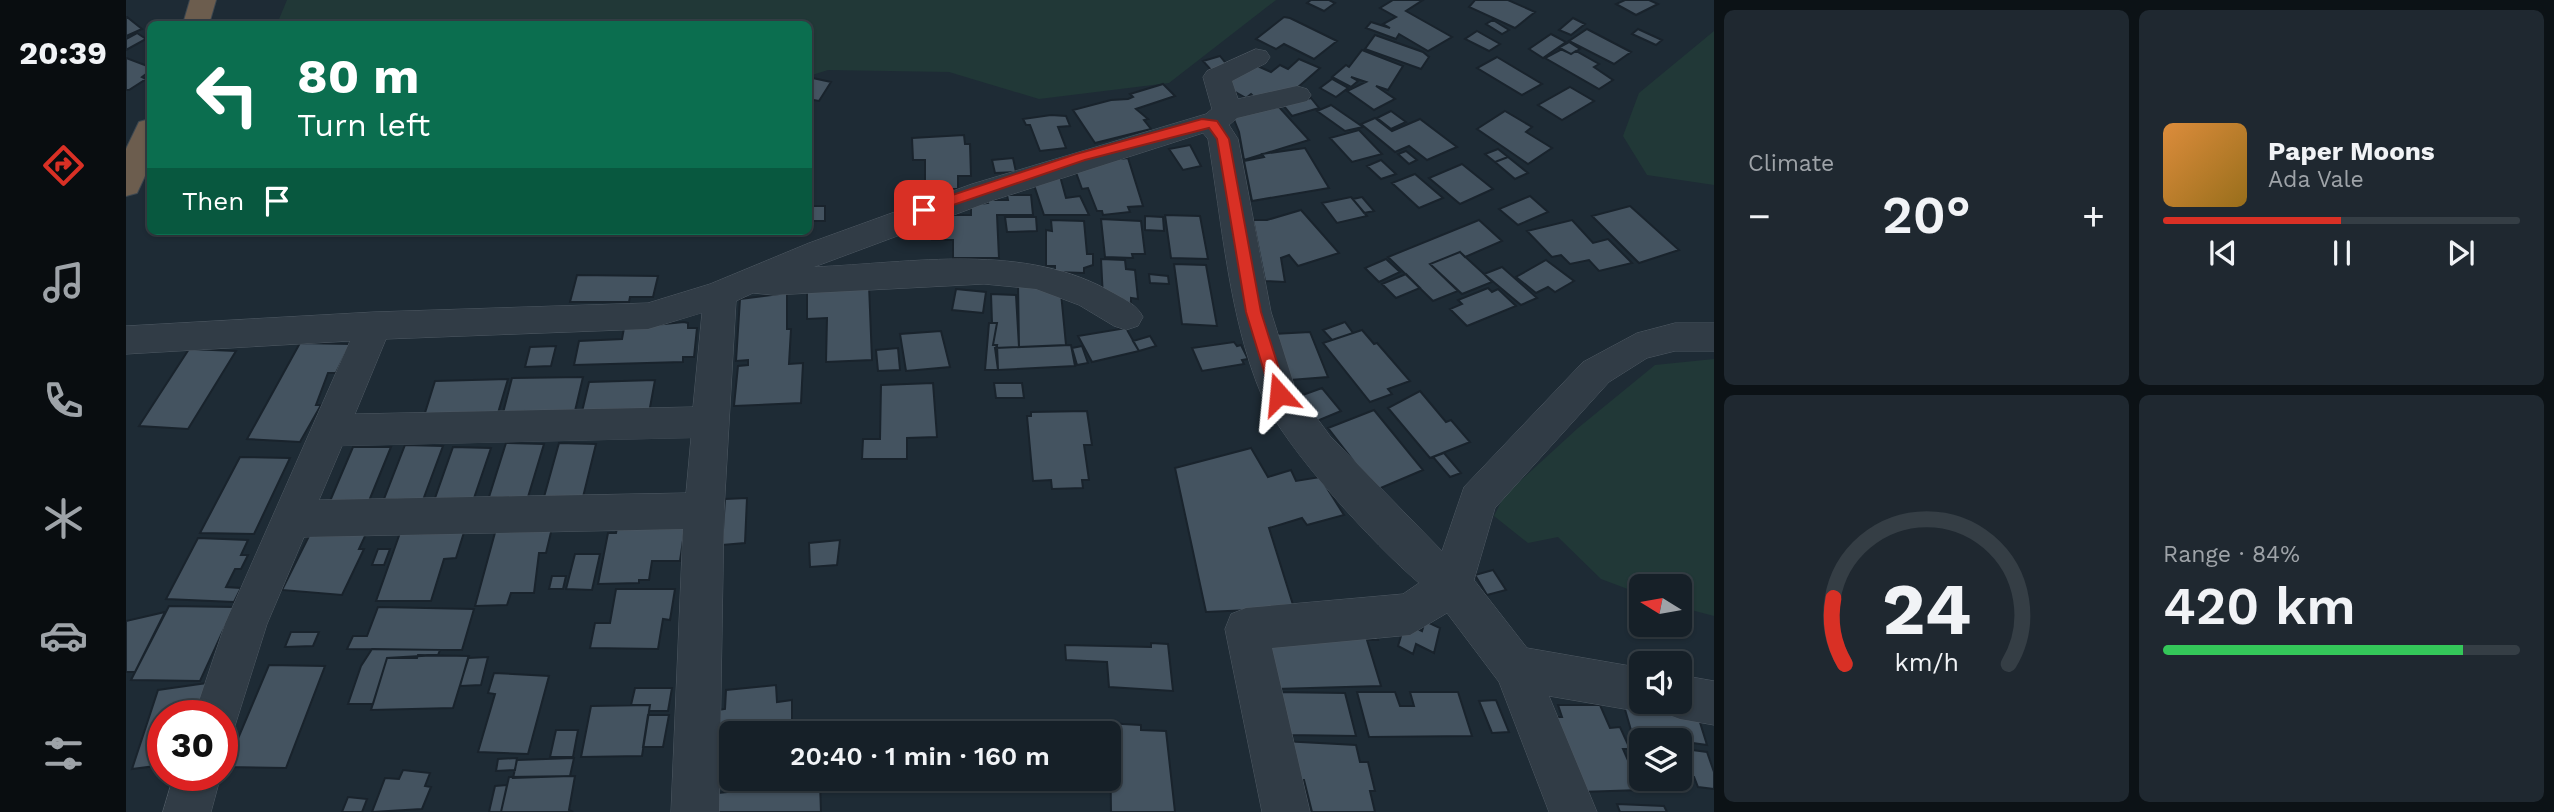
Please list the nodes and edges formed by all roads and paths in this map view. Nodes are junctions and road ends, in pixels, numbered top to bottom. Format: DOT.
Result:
graph roads {
  1 [pos="203,0"];
  2 [pos="197,21"];
  3 [pos="1256,57"];
  4 [pos="1297,96"];
  5 [pos="1220,117"];
  6 [pos="147,136"];
  7 [pos="126,185"];
  8 [pos="735,287"];
  9 [pos="1126,317"];
  10 [pos="374,326"];
  11 [pos="1714,337"];
  12 [pos="126,340"];
  13 [pos="712,422"];
  14 [pos="329,430"];
  15 [pos="704,511"];
  16 [pos="290,519"];
  17 [pos="1452,585"];
  18 [pos="1515,668"];
  19 [pos="1629,688"];
  20 [pos="1692,699"];
  21 [pos="222,700"];
  22 [pos="1714,703"];
  23 [pos="193,791"];
  24 [pos="187,812"];
  25 [pos="695,812"];
  26 [pos="1286,812"];
  27 [pos="1573,812"];
  1 -- 2 [label="highway"];
  3 -- 5 [label="street"];
  4 -- 5 [label="street"];
  5 -- 8 [label="street"];
  5 -- 17 [label="street"];
  6 -- 7 [label="highway"];
  8 -- 9 [label="street"];
  8 -- 10 [label="street"];
  8 -- 13 [label="street"];
  10 -- 12 [label="street"];
  10 -- 14 [label="street"];
  11 -- 17 [label="street"];
  13 -- 14 [label="street"];
  13 -- 15 [label="street"];
  14 -- 16 [label="street"];
  15 -- 16 [label="street"];
  15 -- 25 [label="street"];
  16 -- 21 [label="street"];
  17 -- 18 [label="street"];
  17 -- 26 [label="street"];
  18 -- 19 [label="street"];
  18 -- 27 [label="street"];
  20 -- 22 [label="street"];
  23 -- 24 [label="street"];
}
